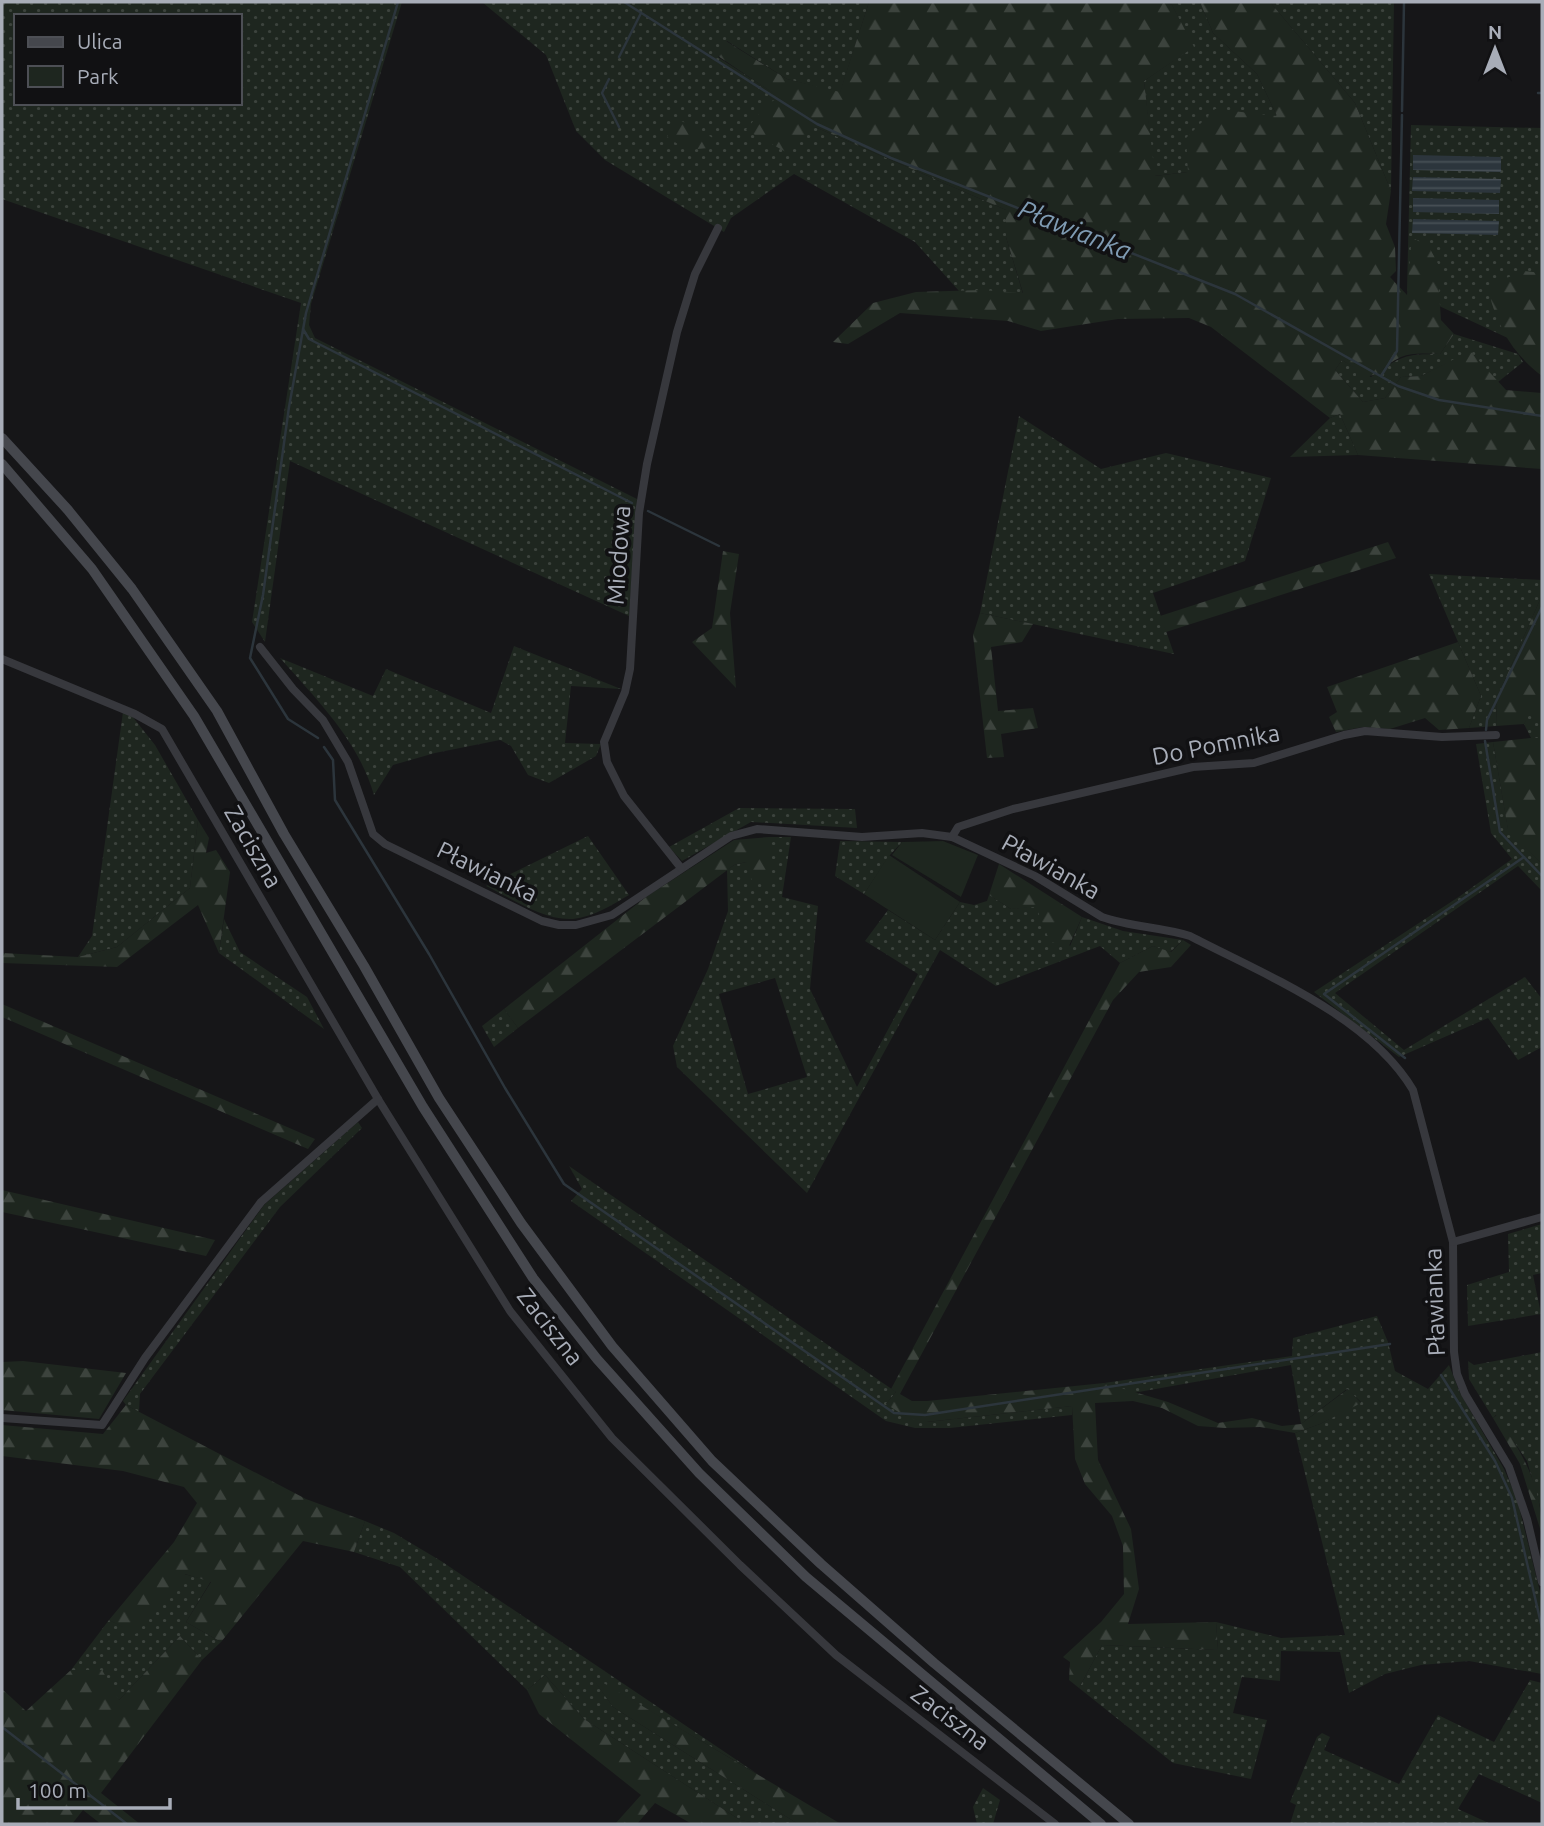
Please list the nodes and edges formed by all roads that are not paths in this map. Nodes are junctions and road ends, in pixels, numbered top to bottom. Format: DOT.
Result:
graph roads {
  1 [pos="718,228"];
  2 [pos="2,438"];
  3 [pos="2,464"];
  4 [pos="260,647"];
  5 [pos="2,659"];
  6 [pos="1496,735"];
  7 [pos="952,837"];
  8 [pos="681,868"];
  9 [pos="378,1099"];
  10 [pos="1542,1217"];
  11 [pos="1453,1242"];
  12 [pos="2,1418"];
  13 [pos="1542,1582"];
  14 [pos="1055,1824"];
  15 [pos="1101,1824"];
  16 [pos="1129,1824"];
  1 -- 8 [label="street, Miodowa"];
  2 -- 16 [label="street"];
  3 -- 15 [label="street"];
  4 -- 8 [label="street, Pławianka"];
  5 -- 9 [label="street, Zaciszna"];
  6 -- 7 [label="street, Do Pomnika"];
  7 -- 8 [label="street, Pławianka"];
  7 -- 11 [label="street, Pławianka"];
  9 -- 12 [label="street"];
  9 -- 14 [label="street, Zaciszna"];
  10 -- 11 [label="street"];
  11 -- 13 [label="street, Pławianka"];
}
